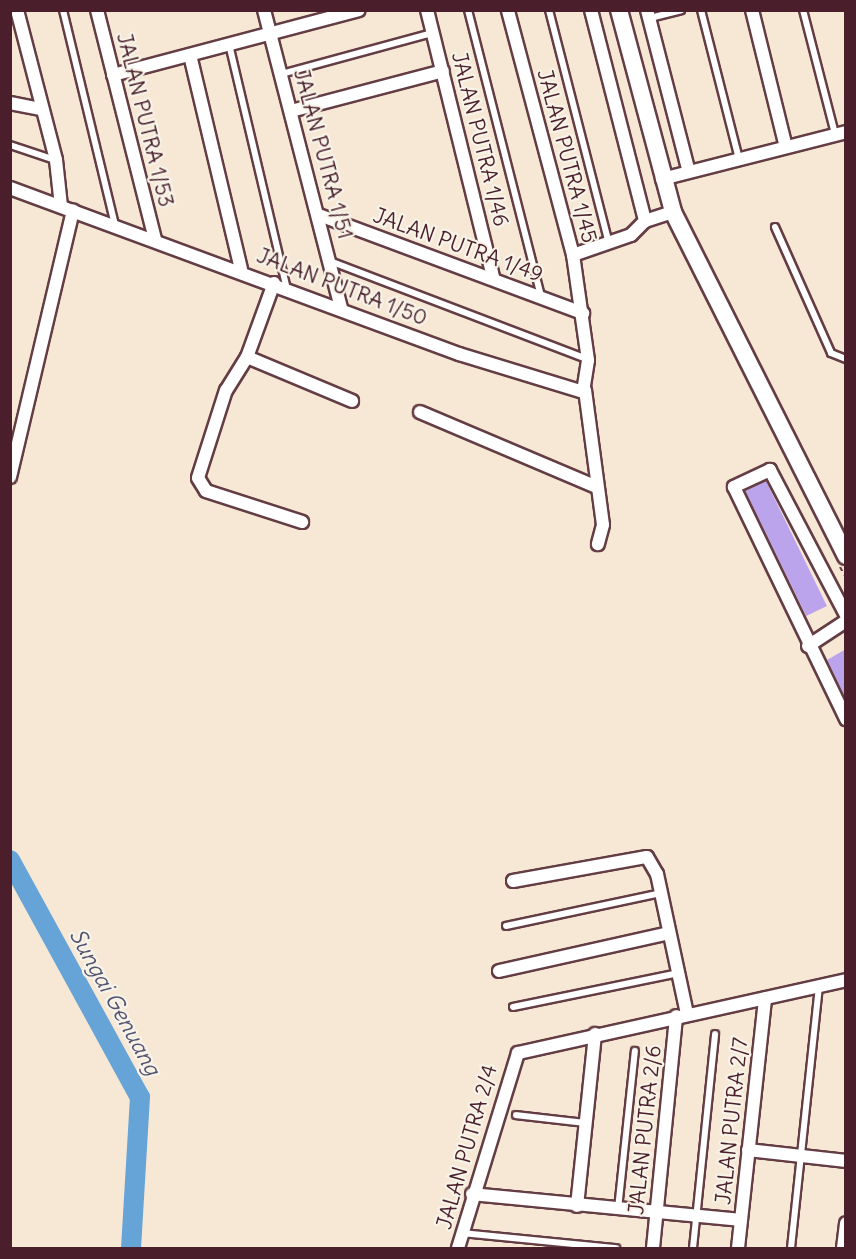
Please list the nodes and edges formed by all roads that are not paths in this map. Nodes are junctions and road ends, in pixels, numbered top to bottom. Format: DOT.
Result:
graph roads {
  1 [pos="63,10"];
  2 [pos="97,10"];
  3 [pos="264,10"];
  4 [pos="359,10"];
  5 [pos="427,10"];
  6 [pos="468,10"];
  7 [pos="508,10"];
  8 [pos="549,10"];
  9 [pos="591,10"];
  10 [pos="619,10"];
  11 [pos="681,10"];
  12 [pos="702,10"];
  13 [pos="752,10"];
  14 [pos="803,10"];
  15 [pos="17,11"];
  16 [pos="648,14"];
  17 [pos="270,32"];
  18 [pos="432,33"];
  19 [pos="229,44"];
  20 [pos="190,55"];
  21 [pos="443,72"];
  22 [pos="281,74"];
  23 [pos="113,75"];
  24 [pos="10,103"];
  25 [pos="42,109"];
  26 [pos="291,111"];
  27 [pos="840,133"];
  28 [pos="10,145"];
  29 [pos="786,147"];
  30 [pos="739,159"];
  31 [pos="56,160"];
  32 [pos="689,172"];
  33 [pos="662,179"];
  34 [pos="10,188"];
  35 [pos="67,208"];
  36 [pos="673,212"];
  37 [pos="319,215"];
  38 [pos="645,221"];
  39 [pos="116,225"];
  40 [pos="775,227"];
  41 [pos="155,239"];
  42 [pos="609,243"];
  43 [pos="573,255"];
  44 [pos="330,261"];
  45 [pos="241,269"];
  46 [pos="493,277"];
  47 [pos="274,283"];
  48 [pos="287,289"];
  49 [pos="541,296"];
  50 [pos="341,308"];
  51 [pos="582,313"];
  52 [pos="247,357"];
  53 [pos="846,359"];
  54 [pos="588,360"];
  55 [pos="585,390"];
  56 [pos="352,401"];
  57 [pos="420,412"];
  58 [pos="10,477"];
  59 [pos="597,487"];
  60 [pos="302,522"];
  61 [pos="598,543"];
  62 [pos="846,556"];
  63 [pos="846,615"];
  64 [pos="846,621"];
  65 [pos="808,646"];
  66 [pos="846,719"];
  67 [pos="513,881"];
  68 [pos="662,893"];
  69 [pos="506,926"];
  70 [pos="669,933"];
  71 [pos="499,970"];
  72 [pos="678,973"];
  73 [pos="846,980"];
  74 [pos="819,986"];
  75 [pos="765,998"];
  76 [pos="513,1007"];
  77 [pos="681,1015"];
  78 [pos="595,1034"];
  79 [pos="715,1034"];
  80 [pos="635,1051"];
  81 [pos="514,1057"];
  82 [pos="516,1115"];
  83 [pos="586,1123"];
  84 [pos="748,1150"];
  85 [pos="803,1156"];
  86 [pos="846,1161"];
  87 [pos="472,1194"];
  88 [pos="577,1206"];
  89 [pos="618,1210"];
  90 [pos="657,1214"];
  91 [pos="697,1216"];
  92 [pos="741,1220"];
  93 [pos="846,1223"];
  94 [pos="461,1233"];
  95 [pos="458,1248"];
  96 [pos="616,1248"];
  97 [pos="652,1248"];
  98 [pos="693,1248"];
  99 [pos="738,1248"];
  100 [pos="790,1248"];
  101 [pos="843,1248"];
  1 -- 39 [label="lane"];
  2 -- 23 [label="street, JALAN PUTRA 1/53"];
  3 -- 17 [label="street, JALAN PUTRA 1/51"];
  4 -- 17 [label="street"];
  5 -- 18 [label="street, JALAN PUTRA 1/46"];
  6 -- 49 [label="lane"];
  7 -- 43 [label="street, JALAN PUTRA 1/45"];
  8 -- 42 [label="lane"];
  9 -- 38 [label="street"];
  10 -- 33 [label="street"];
  11 -- 16 [label="lane"];
  12 -- 30 [label="lane"];
  13 -- 29 [label="street"];
  14 -- 27 [label="lane"];
  15 -- 25 [label="street"];
  16 -- 32 [label="street"];
  17 -- 19 [label="street"];
  17 -- 22 [label="street, JALAN PUTRA 1/51"];
  18 -- 21 [label="street, JALAN PUTRA 1/46"];
  18 -- 22 [label="lane"];
  19 -- 20 [label="street"];
  19 -- 48 [label="lane"];
  20 -- 23 [label="street"];
  20 -- 45 [label="street"];
  21 -- 26 [label="street"];
  21 -- 46 [label="street, JALAN PUTRA 1/46"];
  22 -- 26 [label="street, JALAN PUTRA 1/51"];
  23 -- 41 [label="street, JALAN PUTRA 1/53"];
  24 -- 25 [label="street"];
  25 -- 31 [label="street"];
  26 -- 37 [label="street, JALAN PUTRA 1/51"];
  27 -- 29 [label="street"];
  28 -- 31 [label="lane"];
  29 -- 30 [label="street"];
  30 -- 32 [label="street"];
  31 -- 35 [label="street"];
  32 -- 33 [label="street"];
  33 -- 36 [label="street"];
  34 -- 35 [label="street, JALAN PUTRA 1/50"];
  35 -- 39 [label="street, JALAN PUTRA 1/50"];
  35 -- 58 [label="street"];
  36 -- 38 [label="street"];
  36 -- 62 [label="street"];
  37 -- 44 [label="street, JALAN PUTRA 1/51"];
  37 -- 46 [label="street, JALAN PUTRA 1/49"];
  38 -- 42 [label="street"];
  39 -- 41 [label="street, JALAN PUTRA 1/50"];
  40 -- 53 [label="lane"];
  41 -- 45 [label="street, JALAN PUTRA 1/50"];
  42 -- 43 [label="street"];
  43 -- 51 [label="street, JALAN PUTRA 1/45"];
  44 -- 50 [label="street, JALAN PUTRA 1/51"];
  44 -- 54 [label="lane"];
  45 -- 47 [label="street, JALAN PUTRA 1/50"];
  46 -- 49 [label="street, JALAN PUTRA 1/49"];
  47 -- 48 [label="street, JALAN PUTRA 1/50"];
  47 -- 52 [label="street"];
  48 -- 50 [label="street, JALAN PUTRA 1/50"];
  49 -- 51 [label="street, JALAN PUTRA 1/49"];
  50 -- 55 [label="street, JALAN PUTRA 1/50"];
  51 -- 54 [label="street"];
  52 -- 56 [label="street"];
  52 -- 60 [label="street"];
  54 -- 55 [label="street"];
  55 -- 59 [label="street"];
  57 -- 59 [label="street"];
  59 -- 61 [label="street"];
  63 -- 65 [label="street"];
  64 -- 65 [label="street"];
  65 -- 66 [label="street"];
  67 -- 68 [label="street"];
  68 -- 69 [label="lane"];
  68 -- 70 [label="street"];
  70 -- 71 [label="street"];
  70 -- 72 [label="street"];
  72 -- 76 [label="lane"];
  72 -- 77 [label="street"];
  73 -- 74 [label="street, JALAN PUTRA 2/6"];
  74 -- 75 [label="street, JALAN PUTRA 2/6"];
  74 -- 85 [label="lane"];
  75 -- 77 [label="street, JALAN PUTRA 2/6"];
  75 -- 84 [label="street, JALAN PUTRA 2/7"];
  77 -- 78 [label="street, JALAN PUTRA 2/6"];
  77 -- 90 [label="street, JALAN PUTRA 2/6"];
  78 -- 81 [label="street, JALAN PUTRA 2/6"];
  78 -- 83 [label="street"];
  79 -- 91 [label="lane"];
  80 -- 89 [label="lane"];
  81 -- 87 [label="street, JALAN PUTRA 2/4"];
  82 -- 83 [label="lane"];
  83 -- 88 [label="street"];
  84 -- 85 [label="street"];
  84 -- 92 [label="street, JALAN PUTRA 2/7"];
  85 -- 86 [label="street"];
  85 -- 100 [label="lane"];
  87 -- 88 [label="street"];
  87 -- 94 [label="street, JALAN PUTRA 2/4"];
  88 -- 89 [label="street"];
  89 -- 90 [label="street"];
  90 -- 91 [label="street"];
  90 -- 97 [label="street, JALAN PUTRA 2/6"];
  91 -- 92 [label="street"];
  91 -- 98 [label="lane"];
  92 -- 99 [label="street, JALAN PUTRA 2/7"];
  93 -- 101 [label="street"];
  94 -- 95 [label="street, JALAN PUTRA 2/4"];
  94 -- 96 [label="lane"];
}
